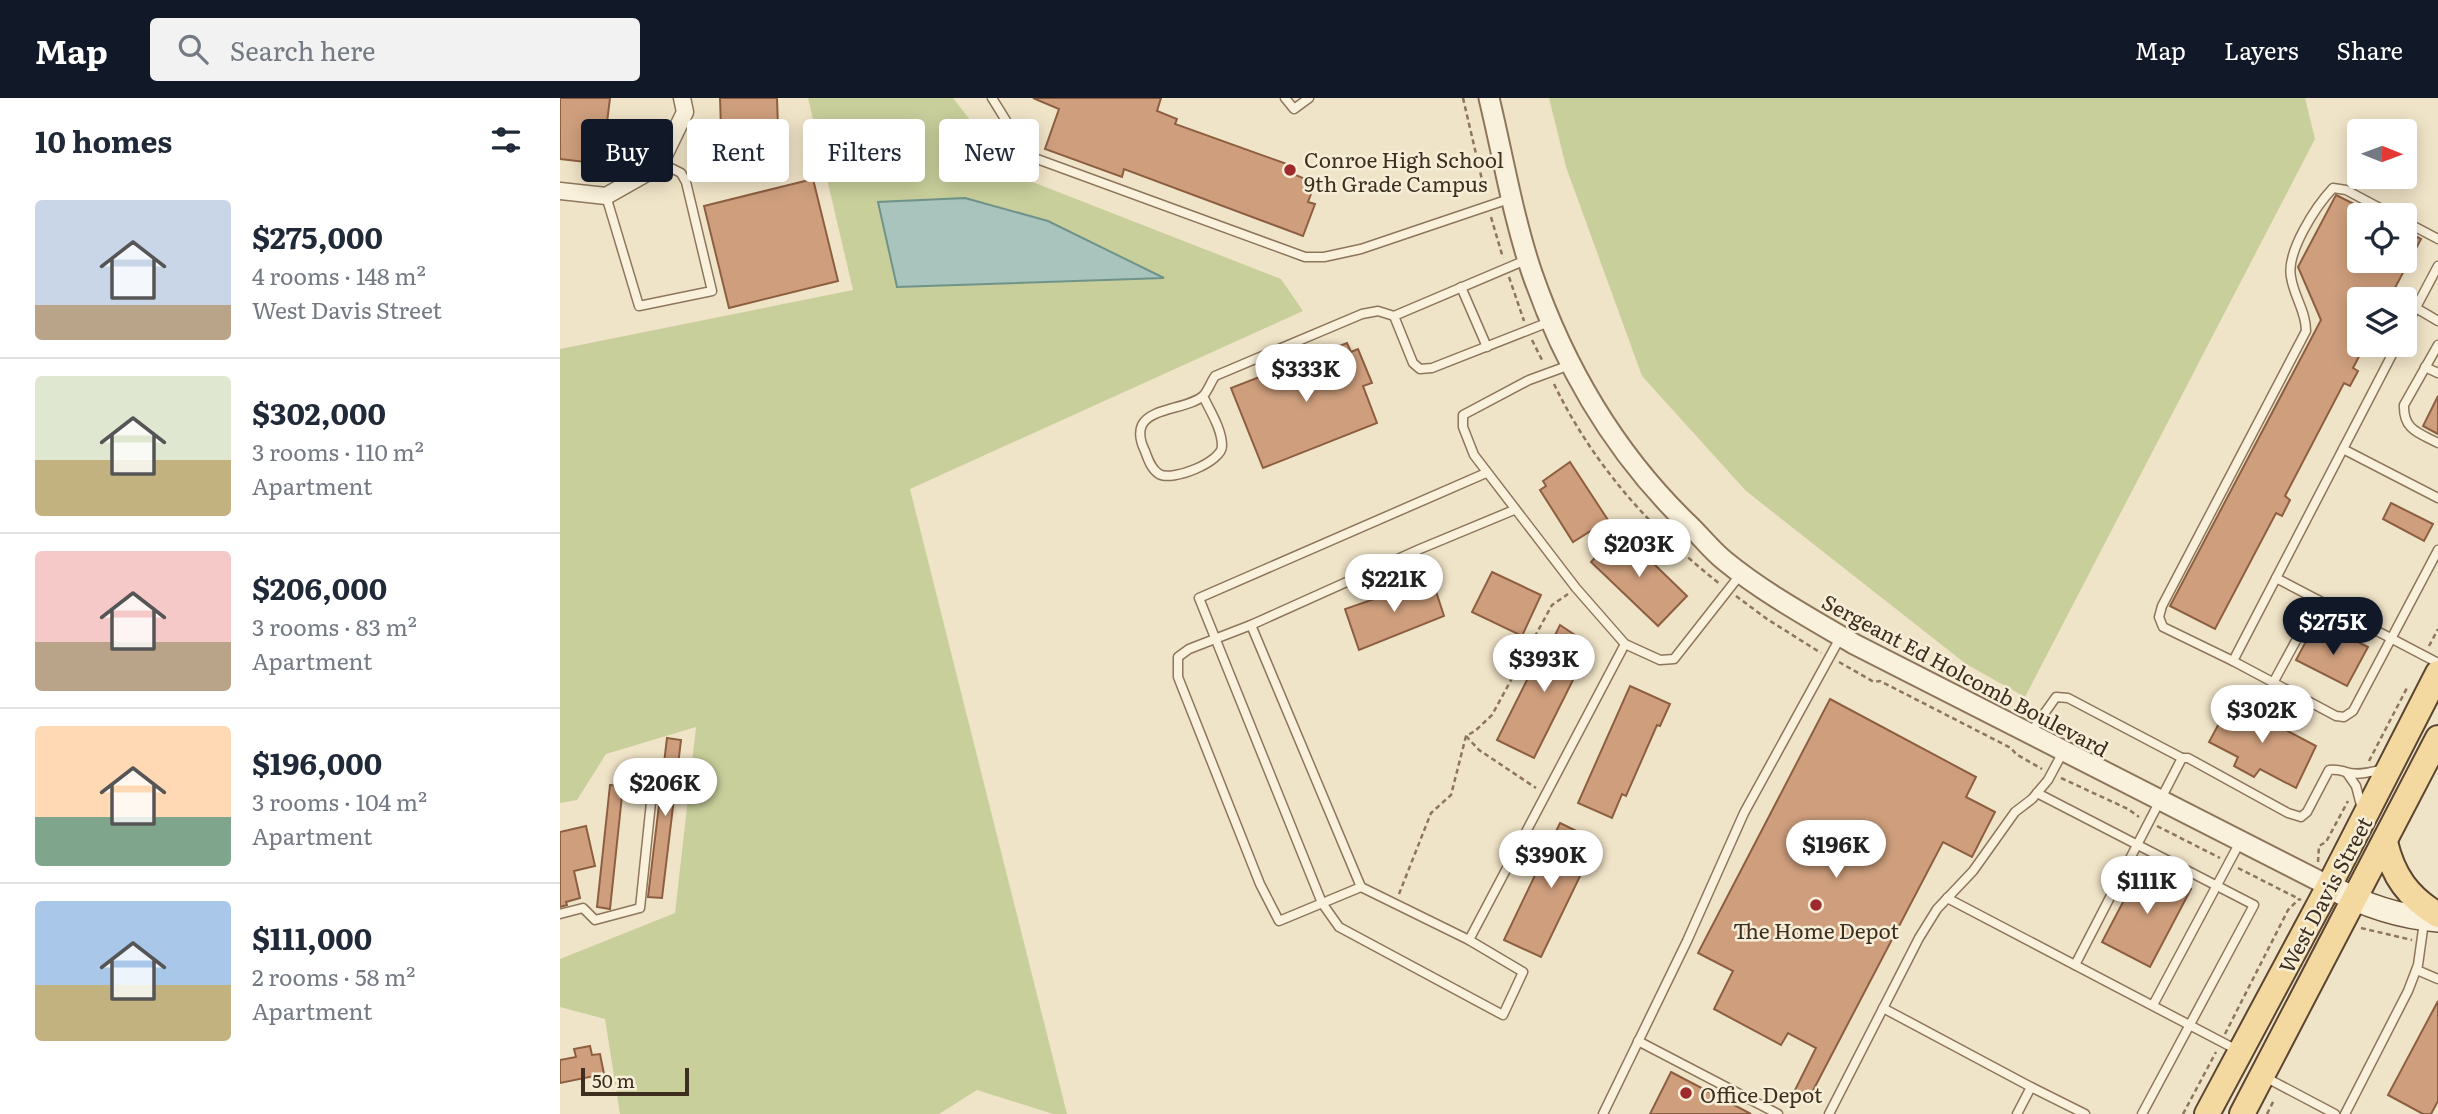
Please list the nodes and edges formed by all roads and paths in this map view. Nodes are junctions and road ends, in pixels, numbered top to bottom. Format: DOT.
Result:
graph roads {
  1 [pos="682,98"];
  2 [pos="992,98"];
  3 [pos="1285,98"];
  4 [pos="1309,98"];
  5 [pos="1464,98"];
  6 [pos="1489,98"];
  7 [pos="673,138"];
  8 [pos="673,169"];
  9 [pos="631,182"];
  10 [pos="560,191"];
  11 [pos="606,196"];
  12 [pos="1512,198"];
  13 [pos="2370,203"];
  14 [pos="1487,206"];
  15 [pos="2417,228"];
  16 [pos="2438,239"];
  17 [pos="1528,259"];
  18 [pos="1505,267"];
  19 [pos="2437,272"];
  20 [pos="1461,286"];
  21 [pos="2417,307"];
  22 [pos="2417,310"];
  23 [pos="1395,316"];
  24 [pos="2438,321"];
  25 [pos="1550,322"];
  26 [pos="1528,331"];
  27 [pos="2438,345"];
  28 [pos="1487,347"];
  29 [pos="2391,357"];
  30 [pos="1570,365"];
  31 [pos="2425,367"];
  32 [pos="2438,373"];
  33 [pos="1549,374"];
  34 [pos="1203,396"];
  35 [pos="2438,443"];
  36 [pos="2343,449"];
  37 [pos="1486,473"];
  38 [pos="2438,498"];
  39 [pos="1514,510"];
  40 [pos="2438,550"];
  41 [pos="1742,572"];
  42 [pos="2276,578"];
  43 [pos="1576,588"];
  44 [pos="1727,590"];
  45 [pos="2318,600"];
  46 [pos="1251,625"];
  47 [pos="1841,637"];
  48 [pos="2391,638"];
  49 [pos="1215,639"];
  50 [pos="1625,644"];
  51 [pos="1830,657"];
  52 [pos="2233,660"];
  53 [pos="2438,663"];
  54 [pos="2438,673"];
  55 [pos="2273,683"];
  56 [pos="2029,734"];
  57 [pos="1466,736"];
  58 [pos="2438,738"];
  59 [pos="2064,752"];
  60 [pos="2182,758"];
  61 [pos="655,764"];
  62 [pos="2390,767"];
  63 [pos="2347,773"];
  64 [pos="2052,774"];
  65 [pos="2037,793"];
  66 [pos="1546,794"];
  67 [pos="2160,801"];
  68 [pos="2364,818"];
  69 [pos="2149,822"];
  70 [pos="2240,842"];
  71 [pos="2385,842"];
  72 [pos="2137,844"];
  73 [pos="2229,863"];
  74 [pos="2217,886"];
  75 [pos="1361,887"];
  76 [pos="2324,897"];
  77 [pos="1947,898"];
  78 [pos="1322,903"];
  79 [pos="1395,904"];
  80 [pos="2348,910"];
  81 [pos="560,914"];
  82 [pos="2431,924"];
  83 [pos="1469,940"];
  84 [pos="2075,965"];
  85 [pos="2417,970"];
  86 [pos="2438,979"];
  87 [pos="2153,1005"];
  88 [pos="1883,1008"];
  89 [pos="2189,1024"];
  90 [pos="1638,1041"];
  91 [pos="2240,1052"];
  92 [pos="2262,1075"];
  93 [pos="2031,1087"];
  94 [pos="2274,1100"];
  95 [pos="2251,1113"];
  96 [pos="1603,1114"];
  97 [pos="1779,1114"];
  98 [pos="1829,1114"];
  99 [pos="2017,1114"];
  100 [pos="2084,1114"];
  101 [pos="2142,1114"];
  102 [pos="2207,1114"];
  103 [pos="2335,1114"];
  104 [pos="2345,1114"];
  1 -- 7 [label="street"];
  2 -- 14 [label="lane"];
  3 -- 4 [label="lane"];
  5 -- 14 [label="path"];
  6 -- 12 [label="street, Sergeant Ed Holcomb Boulevard"];
  8 -- 11 [label="lane"];
  9 -- 11 [label="street"];
  10 -- 11 [label="street"];
  12 -- 14 [label="lane"];
  12 -- 17 [label="street, Sergeant Ed Holcomb Boulevard"];
  13 -- 52 [label="lane"];
  14 -- 18 [label="path"];
  15 -- 16 [label="lane"];
  17 -- 18 [label="lane"];
  17 -- 25 [label="street, Sergeant Ed Holcomb Boulevard"];
  18 -- 20 [label="lane"];
  18 -- 26 [label="path"];
  19 -- 21 [label="lane"];
  20 -- 23 [label="lane"];
  20 -- 28 [label="lane"];
  22 -- 24 [label="lane"];
  23 -- 28 [label="lane"];
  23 -- 34 [label="lane"];
  25 -- 26 [label="lane"];
  25 -- 30 [label="street, Sergeant Ed Holcomb Boulevard"];
  26 -- 28 [label="lane"];
  26 -- 33 [label="path"];
  27 -- 31 [label="lane"];
  29 -- 36 [label="lane"];
  30 -- 33 [label="lane"];
  30 -- 41 [label="street, Sergeant Ed Holcomb Boulevard"];
  31 -- 32 [label="lane"];
  31 -- 35 [label="lane"];
  33 -- 37 [label="lane"];
  33 -- 44 [label="path"];
  34 -- 34 [label="lane"];
  36 -- 38 [label="lane"];
  36 -- 42 [label="lane"];
  37 -- 39 [label="lane"];
  37 -- 49 [label="lane"];
  39 -- 43 [label="lane"];
  39 -- 46 [label="lane"];
  40 -- 48 [label="lane"];
  41 -- 44 [label="lane"];
  41 -- 47 [label="street, Sergeant Ed Holcomb Boulevard"];
  42 -- 45 [label="lane"];
  42 -- 52 [label="lane"];
  43 -- 50 [label="lane"];
  43 -- 57 [label="path"];
  44 -- 50 [label="lane"];
  44 -- 51 [label="path"];
  45 -- 48 [label="lane"];
  45 -- 55 [label="lane"];
  46 -- 49 [label="lane"];
  46 -- 75 [label="lane"];
  47 -- 51 [label="lane"];
  47 -- 56 [label="street, Sergeant Ed Holcomb Boulevard"];
  48 -- 53 [label="lane"];
  48 -- 55 [label="lane"];
  49 -- 78 [label="lane"];
  49 -- 78 [label="lane"];
  50 -- 66 [label="lane"];
  51 -- 64 [label="path"];
  51 -- 90 [label="lane"];
  52 -- 55 [label="lane"];
  54 -- 62 [label="main road, West Davis Street"];
  56 -- 59 [label="street, Sergeant Ed Holcomb Boulevard"];
  56 -- 60 [label="lane"];
  57 -- 66 [label="path"];
  57 -- 79 [label="path"];
  58 -- 71 [label="main road, West Davis Street"];
  59 -- 64 [label="lane"];
  59 -- 67 [label="street, Sergeant Ed Holcomb Boulevard"];
  60 -- 63 [label="lane"];
  60 -- 67 [label="lane"];
  61 -- 81 [label="lane"];
  62 -- 63 [label="lane"];
  62 -- 68 [label="main road, West Davis Street"];
  63 -- 68 [label="lane"];
  64 -- 65 [label="lane"];
  64 -- 69 [label="path"];
  65 -- 72 [label="lane"];
  65 -- 77 [label="lane"];
  66 -- 83 [label="lane"];
  67 -- 69 [label="lane"];
  67 -- 70 [label="street, Sergeant Ed Holcomb Boulevard"];
  68 -- 76 [label="main road, West Davis Street"];
  69 -- 72 [label="lane"];
  69 -- 73 [label="path"];
  70 -- 73 [label="lane"];
  70 -- 76 [label="street, Sergeant Ed Holcomb Boulevard"];
  71 -- 80 [label="main road, West Davis Street"];
  71 -- 82 [label="main road"];
  72 -- 74 [label="lane"];
  72 -- 84 [label="lane"];
  73 -- 74 [label="lane"];
  73 -- 76 [label="path"];
  74 -- 87 [label="lane"];
  74 -- 89 [label="lane"];
  75 -- 78 [label="lane"];
  75 -- 79 [label="lane"];
  76 -- 80 [label="main road"];
  76 -- 91 [label="main road, West Davis Street"];
  77 -- 84 [label="lane"];
  77 -- 88 [label="lane"];
  78 -- 83 [label="lane"];
  79 -- 83 [label="lane"];
  80 -- 82 [label="main road"];
  80 -- 82 [label="path"];
  80 -- 92 [label="main road, West Davis Street"];
  82 -- 85 [label="lane"];
  84 -- 87 [label="lane"];
  85 -- 86 [label="lane"];
  85 -- 104 [label="lane"];
  87 -- 89 [label="lane"];
  88 -- 93 [label="lane"];
  88 -- 98 [label="lane"];
  89 -- 91 [label="lane"];
  89 -- 101 [label="lane"];
  90 -- 96 [label="lane"];
  90 -- 97 [label="lane"];
  91 -- 102 [label="main road, West Davis Street"];
  92 -- 95 [label="main road, West Davis Street"];
  92 -- 103 [label="lane"];
  93 -- 99 [label="lane"];
  93 -- 100 [label="lane"];
  94 -- 95 [label="path"];
}
